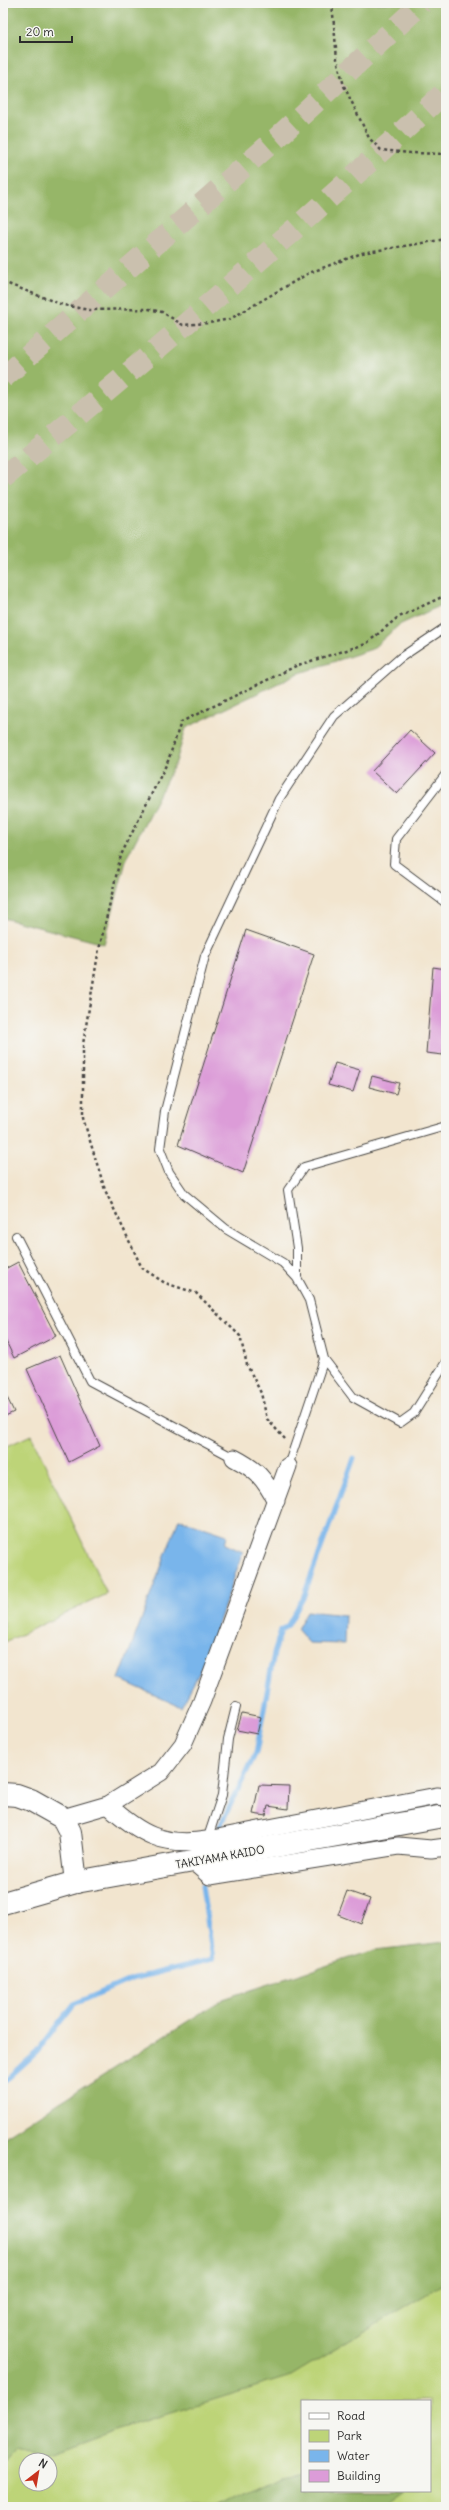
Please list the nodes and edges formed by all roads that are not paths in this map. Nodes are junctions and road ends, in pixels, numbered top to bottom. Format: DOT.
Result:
graph roads {
  1 [pos="446,627"];
  2 [pos="446,774"];
  3 [pos="446,903"];
  4 [pos="446,1126"];
  5 [pos="16,1236"];
  6 [pos="297,1278"];
  7 [pos="324,1359"];
  8 [pos="446,1362"];
  9 [pos="234,1458"];
  10 [pos="288,1466"];
  11 [pos="276,1501"];
  12 [pos="236,1707"];
  13 [pos="3,1794"];
  14 [pos="446,1797"];
  15 [pos="108,1805"];
  16 [pos="438,1817"];
  17 [pos="63,1818"];
  18 [pos="207,1840"];
  19 [pos="441,1851"];
  20 [pos="194,1862"];
  21 [pos="76,1882"];
  22 [pos="3,1903"];
  1 -- 6 [label="lane"];
  2 -- 3 [label="lane"];
  4 -- 6 [label="lane"];
  5 -- 9 [label="lane"];
  6 -- 7 [label="lane"];
  7 -- 8 [label="lane"];
  7 -- 10 [label="lane"];
  9 -- 11 [label="street"];
  10 -- 11 [label="street"];
  11 -- 15 [label="street"];
  12 -- 18 [label="lane"];
  13 -- 17 [label="main road"];
  14 -- 18 [label="street"];
  15 -- 17 [label="street"];
  15 -- 18 [label="street"];
  16 -- 20 [label="main road, TAKIYAMA KAIDO"];
  17 -- 21 [label="main road"];
  19 -- 20 [label="street"];
  20 -- 21 [label="main road, TAKIYAMA KAIDO"];
  21 -- 22 [label="main road, TAKIYAMA KAIDO"];
}
